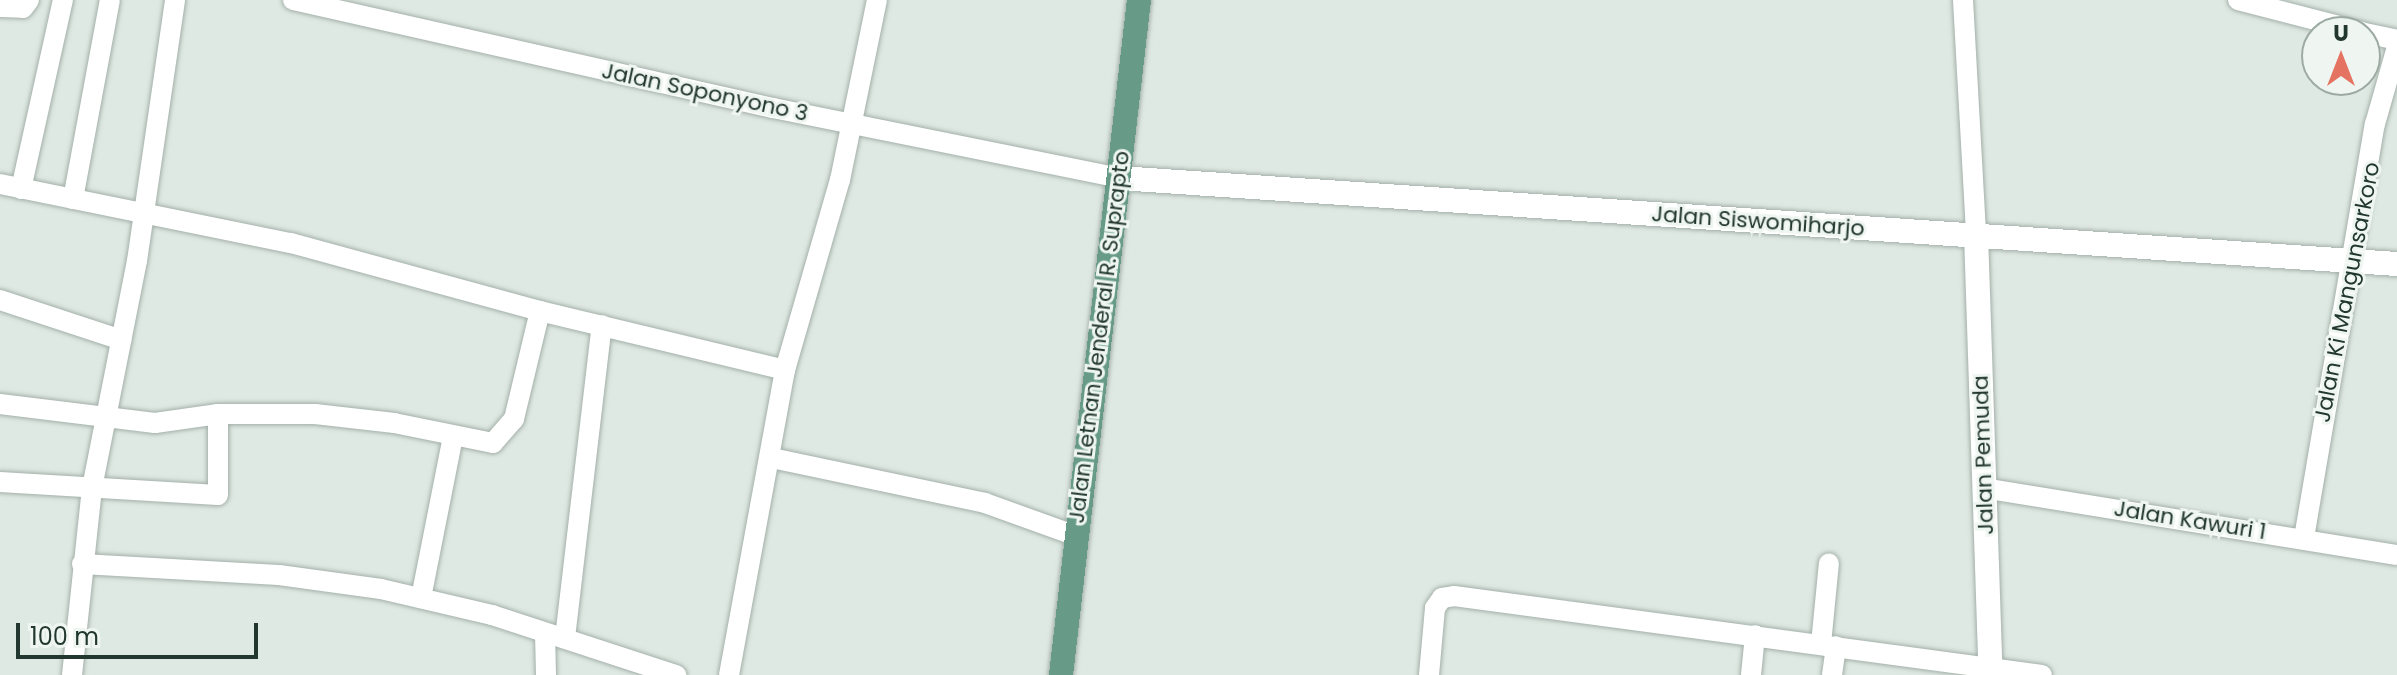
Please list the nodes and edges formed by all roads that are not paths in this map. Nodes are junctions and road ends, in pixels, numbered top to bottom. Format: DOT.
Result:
graph roads {
  1 [pos="29,0"];
  2 [pos="63,0"];
  3 [pos="110,0"];
  4 [pos="175,0"];
  5 [pos="293,0"];
  6 [pos="877,0"];
  7 [pos="1139,0"];
  8 [pos="1963,0"];
  9 [pos="2238,0"];
  10 [pos="0,7"];
  11 [pos="2301,16"];
  12 [pos="2397,47"];
  13 [pos="852,124"];
  14 [pos="1119,178"];
  15 [pos="0,184"];
  16 [pos="21,189"];
  17 [pos="73,199"];
  18 [pos="145,213"];
  19 [pos="1976,234"];
  20 [pos="2353,259"];
  21 [pos="2397,264"];
  22 [pos="0,300"];
  23 [pos="540,311"];
  24 [pos="602,325"];
  25 [pos="122,340"];
  26 [pos="785,370"];
  27 [pos="0,404"];
  28 [pos="218,414"];
  29 [pos="107,419"];
  30 [pos="453,437"];
  31 [pos="772,458"];
  32 [pos="0,482"];
  33 [pos="92,488"];
  34 [pos="1983,488"];
  35 [pos="1074,535"];
  36 [pos="2304,538"];
  37 [pos="2397,555"];
  38 [pos="1829,563"];
  39 [pos="82,564"];
  40 [pos="421,598"];
  41 [pos="1755,635"];
  42 [pos="555,636"];
  43 [pos="1829,645"];
  44 [pos="1990,670"];
  45 [pos="72,675"];
  46 [pos="546,675"];
  47 [pos="676,675"];
  48 [pos="729,675"];
  49 [pos="1061,675"];
  50 [pos="1429,675"];
  51 [pos="1751,675"];
  52 [pos="1832,675"];
  53 [pos="2042,675"];
  1 -- 10 [label="street"];
  2 -- 16 [label="street"];
  3 -- 17 [label="street"];
  4 -- 18 [label="street"];
  5 -- 13 [label="street, Jalan Soponyono 3"];
  6 -- 13 [label="street"];
  7 -- 14 [label="main road, Jalan Letnan Jenderal R. Suprapto"];
  8 -- 19 [label="street"];
  9 -- 11 [label="street"];
  12 -- 20 [label="street, Jalan Ki Mangunsarkoro"];
  13 -- 14 [label="street, Jalan Soponyono 3"];
  13 -- 26 [label="street"];
  14 -- 19 [label="main road, Jalan Siswomiharjo"];
  14 -- 35 [label="main road, Jalan Letnan Jenderal R. Suprapto"];
  15 -- 16 [label="street"];
  16 -- 17 [label="street"];
  17 -- 18 [label="street"];
  18 -- 23 [label="street"];
  18 -- 25 [label="street"];
  19 -- 20 [label="main road, Jalan Siswomiharjo"];
  19 -- 34 [label="main road, Jalan Pemuda"];
  20 -- 21 [label="main road, Jalan Siswomiharjo"];
  20 -- 36 [label="street, Jalan Ki Mangunsarkoro"];
  22 -- 25 [label="street"];
  23 -- 24 [label="street"];
  23 -- 30 [label="street"];
  24 -- 26 [label="street"];
  24 -- 42 [label="street"];
  25 -- 29 [label="street"];
  26 -- 31 [label="street"];
  27 -- 29 [label="street"];
  28 -- 29 [label="street"];
  28 -- 30 [label="street"];
  28 -- 33 [label="street"];
  29 -- 33 [label="street"];
  30 -- 40 [label="street"];
  31 -- 35 [label="street"];
  31 -- 48 [label="street"];
  32 -- 33 [label="street"];
  33 -- 39 [label="street"];
  34 -- 36 [label="street, Jalan Kawuri 1"];
  34 -- 44 [label="main road, Jalan Pemuda"];
  35 -- 49 [label="main road, Jalan Letnan Jenderal R. Suprapto"];
  36 -- 37 [label="street, Jalan Kawuri 1"];
  38 -- 43 [label="street"];
  39 -- 40 [label="street"];
  39 -- 45 [label="street"];
  40 -- 42 [label="street"];
  41 -- 43 [label="street"];
  41 -- 50 [label="street"];
  41 -- 51 [label="street"];
  42 -- 46 [label="street"];
  42 -- 47 [label="street"];
  43 -- 44 [label="street"];
  43 -- 52 [label="street"];
  44 -- 53 [label="street"];
}
